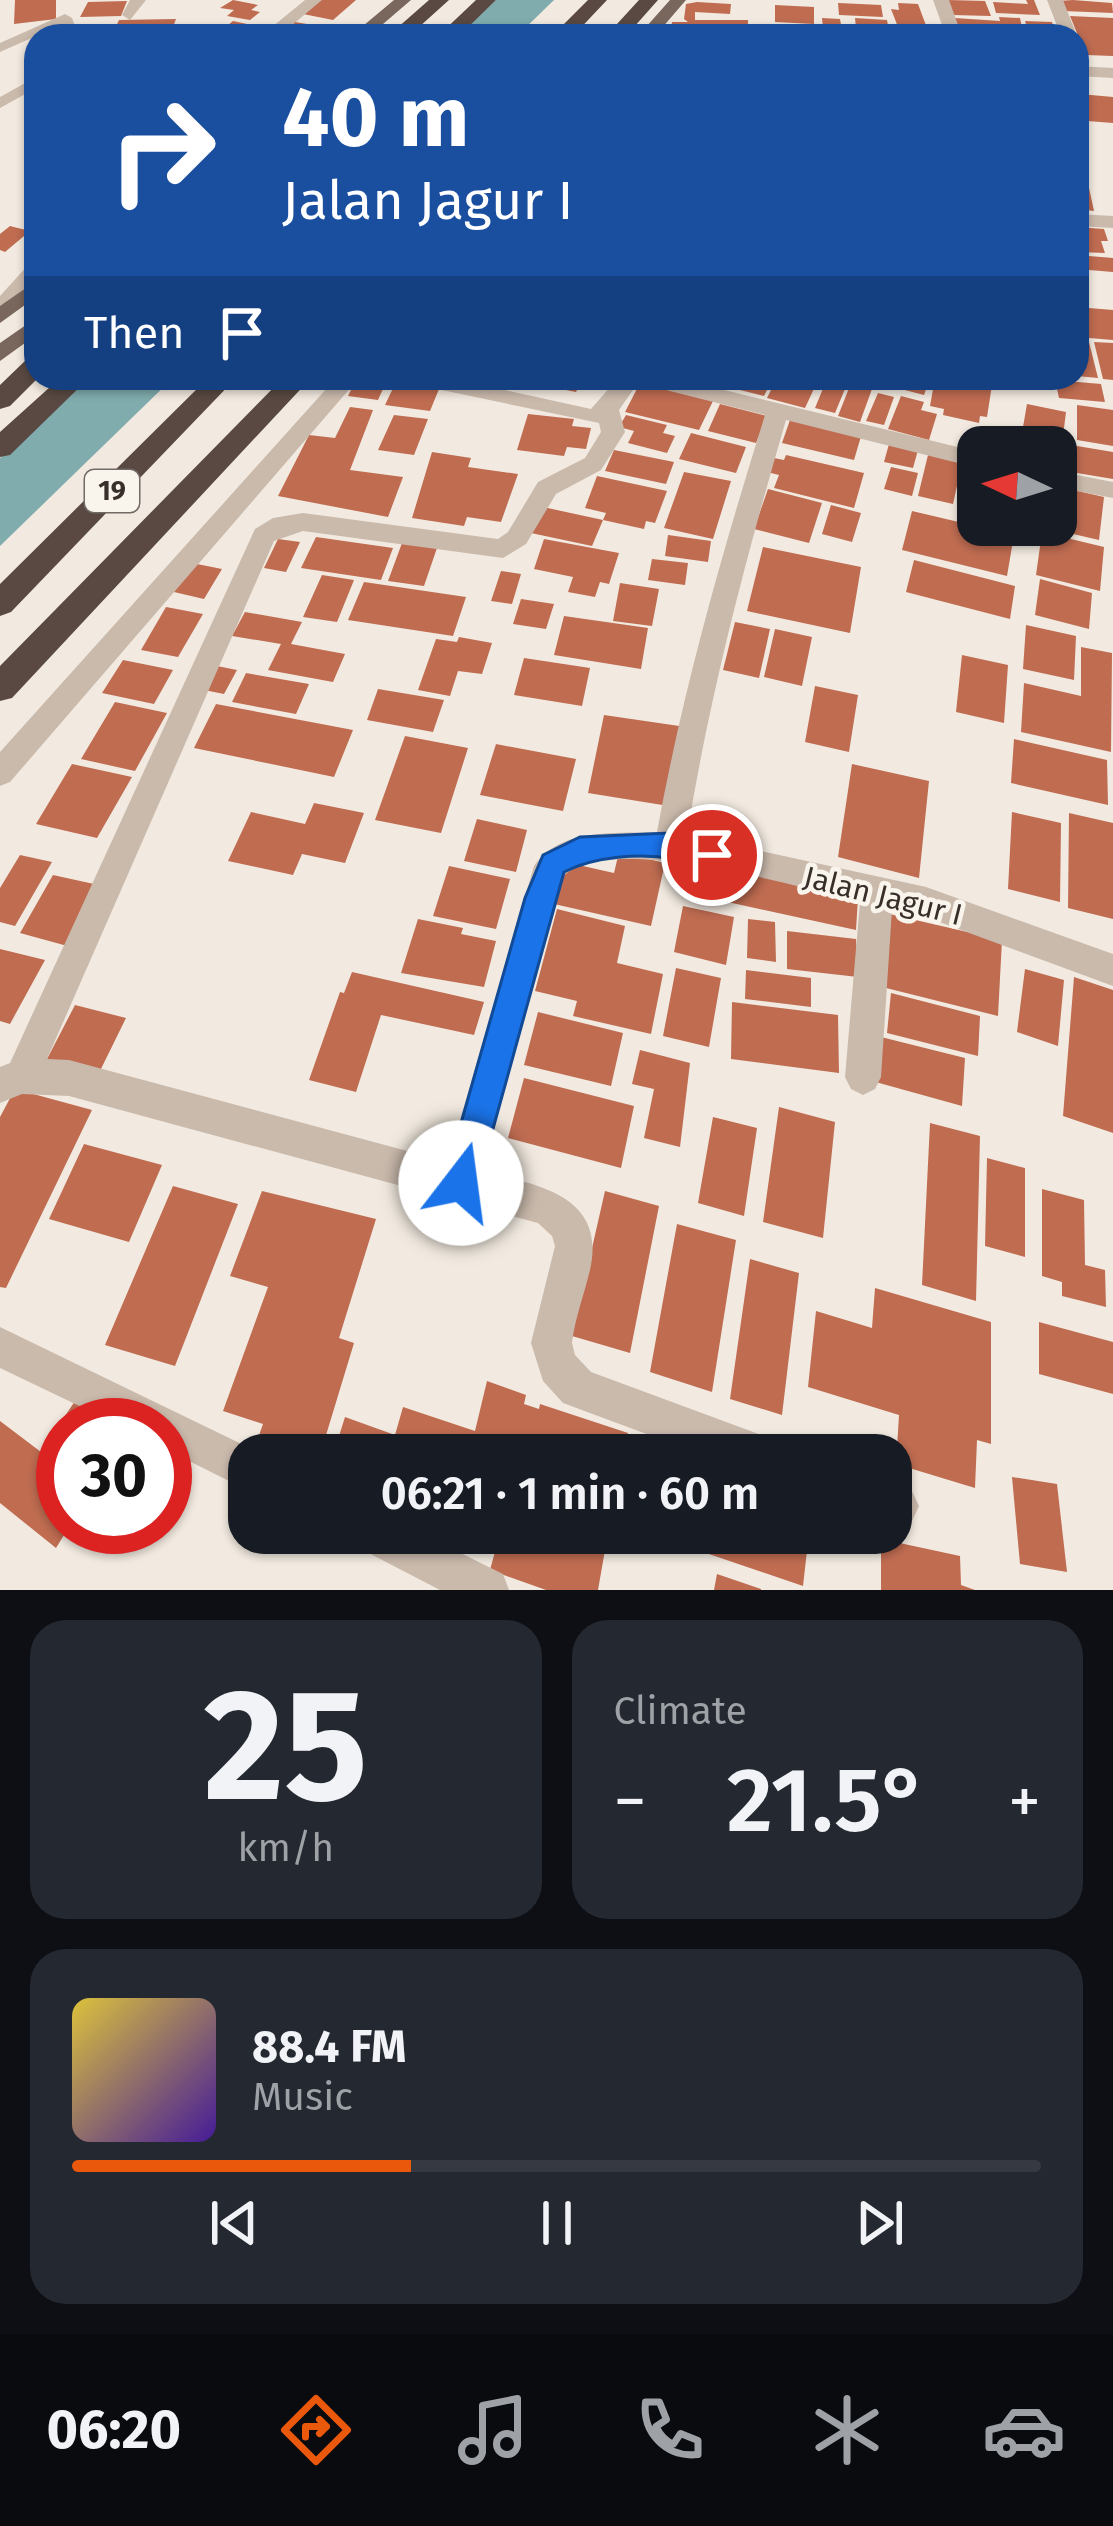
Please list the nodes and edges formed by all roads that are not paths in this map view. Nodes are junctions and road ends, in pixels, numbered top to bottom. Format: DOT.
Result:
graph roads {
  1 [pos="314,0"];
  2 [pos="403,0"];
  3 [pos="440,0"];
  4 [pos="488,0"];
  5 [pos="598,0"];
  6 [pos="649,0"];
  7 [pos="678,0"];
  8 [pos="284,24"];
  9 [pos="374,24"];
  10 [pos="412,24"];
  11 [pos="461,24"];
  12 [pos="574,24"];
  13 [pos="627,24"];
  14 [pos="657,24"];
  15 [pos="24,283"];
  16 [pos="0,313"];
  17 [pos="24,334"];
  18 [pos="0,354"];
  19 [pos="24,377"];
  20 [pos="63,390"];
  21 [pos="212,390"];
  22 [pos="286,390"];
  23 [pos="337,390"];
  24 [pos="469,390"];
  25 [pos="621,390"];
  26 [pos="690,390"];
  27 [pos="0,400"];
  28 [pos="608,410"];
  29 [pos="778,410"];
  30 [pos="0,448"];
  31 [pos="957,455"];
  32 [pos="1077,483"];
  33 [pos="1113,490"];
  34 [pos="234,509"];
  35 [pos="282,524"];
  36 [pos="0,604"];
  37 [pos="0,688"];
  38 [pos="0,772"];
  39 [pos="670,845"];
  40 [pos="877,891"];
  41 [pos="1113,970"];
  42 [pos="863,1077"];
  43 [pos="11,1081"];
  44 [pos="461,1183"];
  45 [pos="0,1347"];
  46 [pos="107,1398"];
  47 [pos="703,1434"];
  48 [pos="192,1440"];
  49 [pos="228,1459"];
  50 [pos="416,1554"];
  51 [pos="488,1590"];
  1 -- 8 [label="street"];
  2 -- 9 [label="main road"];
  3 -- 10 [label="highway"];
  4 -- 11 [label="highway"];
  5 -- 12 [label="highway"];
  6 -- 13 [label="highway"];
  7 -- 14 [label="main road"];
  15 -- 16 [label="street"];
  17 -- 18 [label="main road"];
  19 -- 27 [label="highway"];
  20 -- 30 [label="highway"];
  21 -- 36 [label="highway, 19"];
  22 -- 37 [label="highway"];
  23 -- 34 [label="street"];
  24 -- 28 [label="street"];
  25 -- 28 [label="street"];
  26 -- 29 [label="street"];
  28 -- 35 [label="street"];
  29 -- 31 [label="street"];
  29 -- 39 [label="street"];
  32 -- 33 [label="street"];
  34 -- 35 [label="street"];
  34 -- 38 [label="street"];
  35 -- 43 [label="street"];
  39 -- 40 [label="street, Jalan Jagur I"];
  39 -- 44 [label="street, Jalan Jagur I"];
  40 -- 41 [label="street, Jalan Jagur I"];
  40 -- 42 [label="street"];
  43 -- 44 [label="street"];
  44 -- 47 [label="street"];
  45 -- 46 [label="street"];
  48 -- 49 [label="street"];
  50 -- 51 [label="street"];
}
